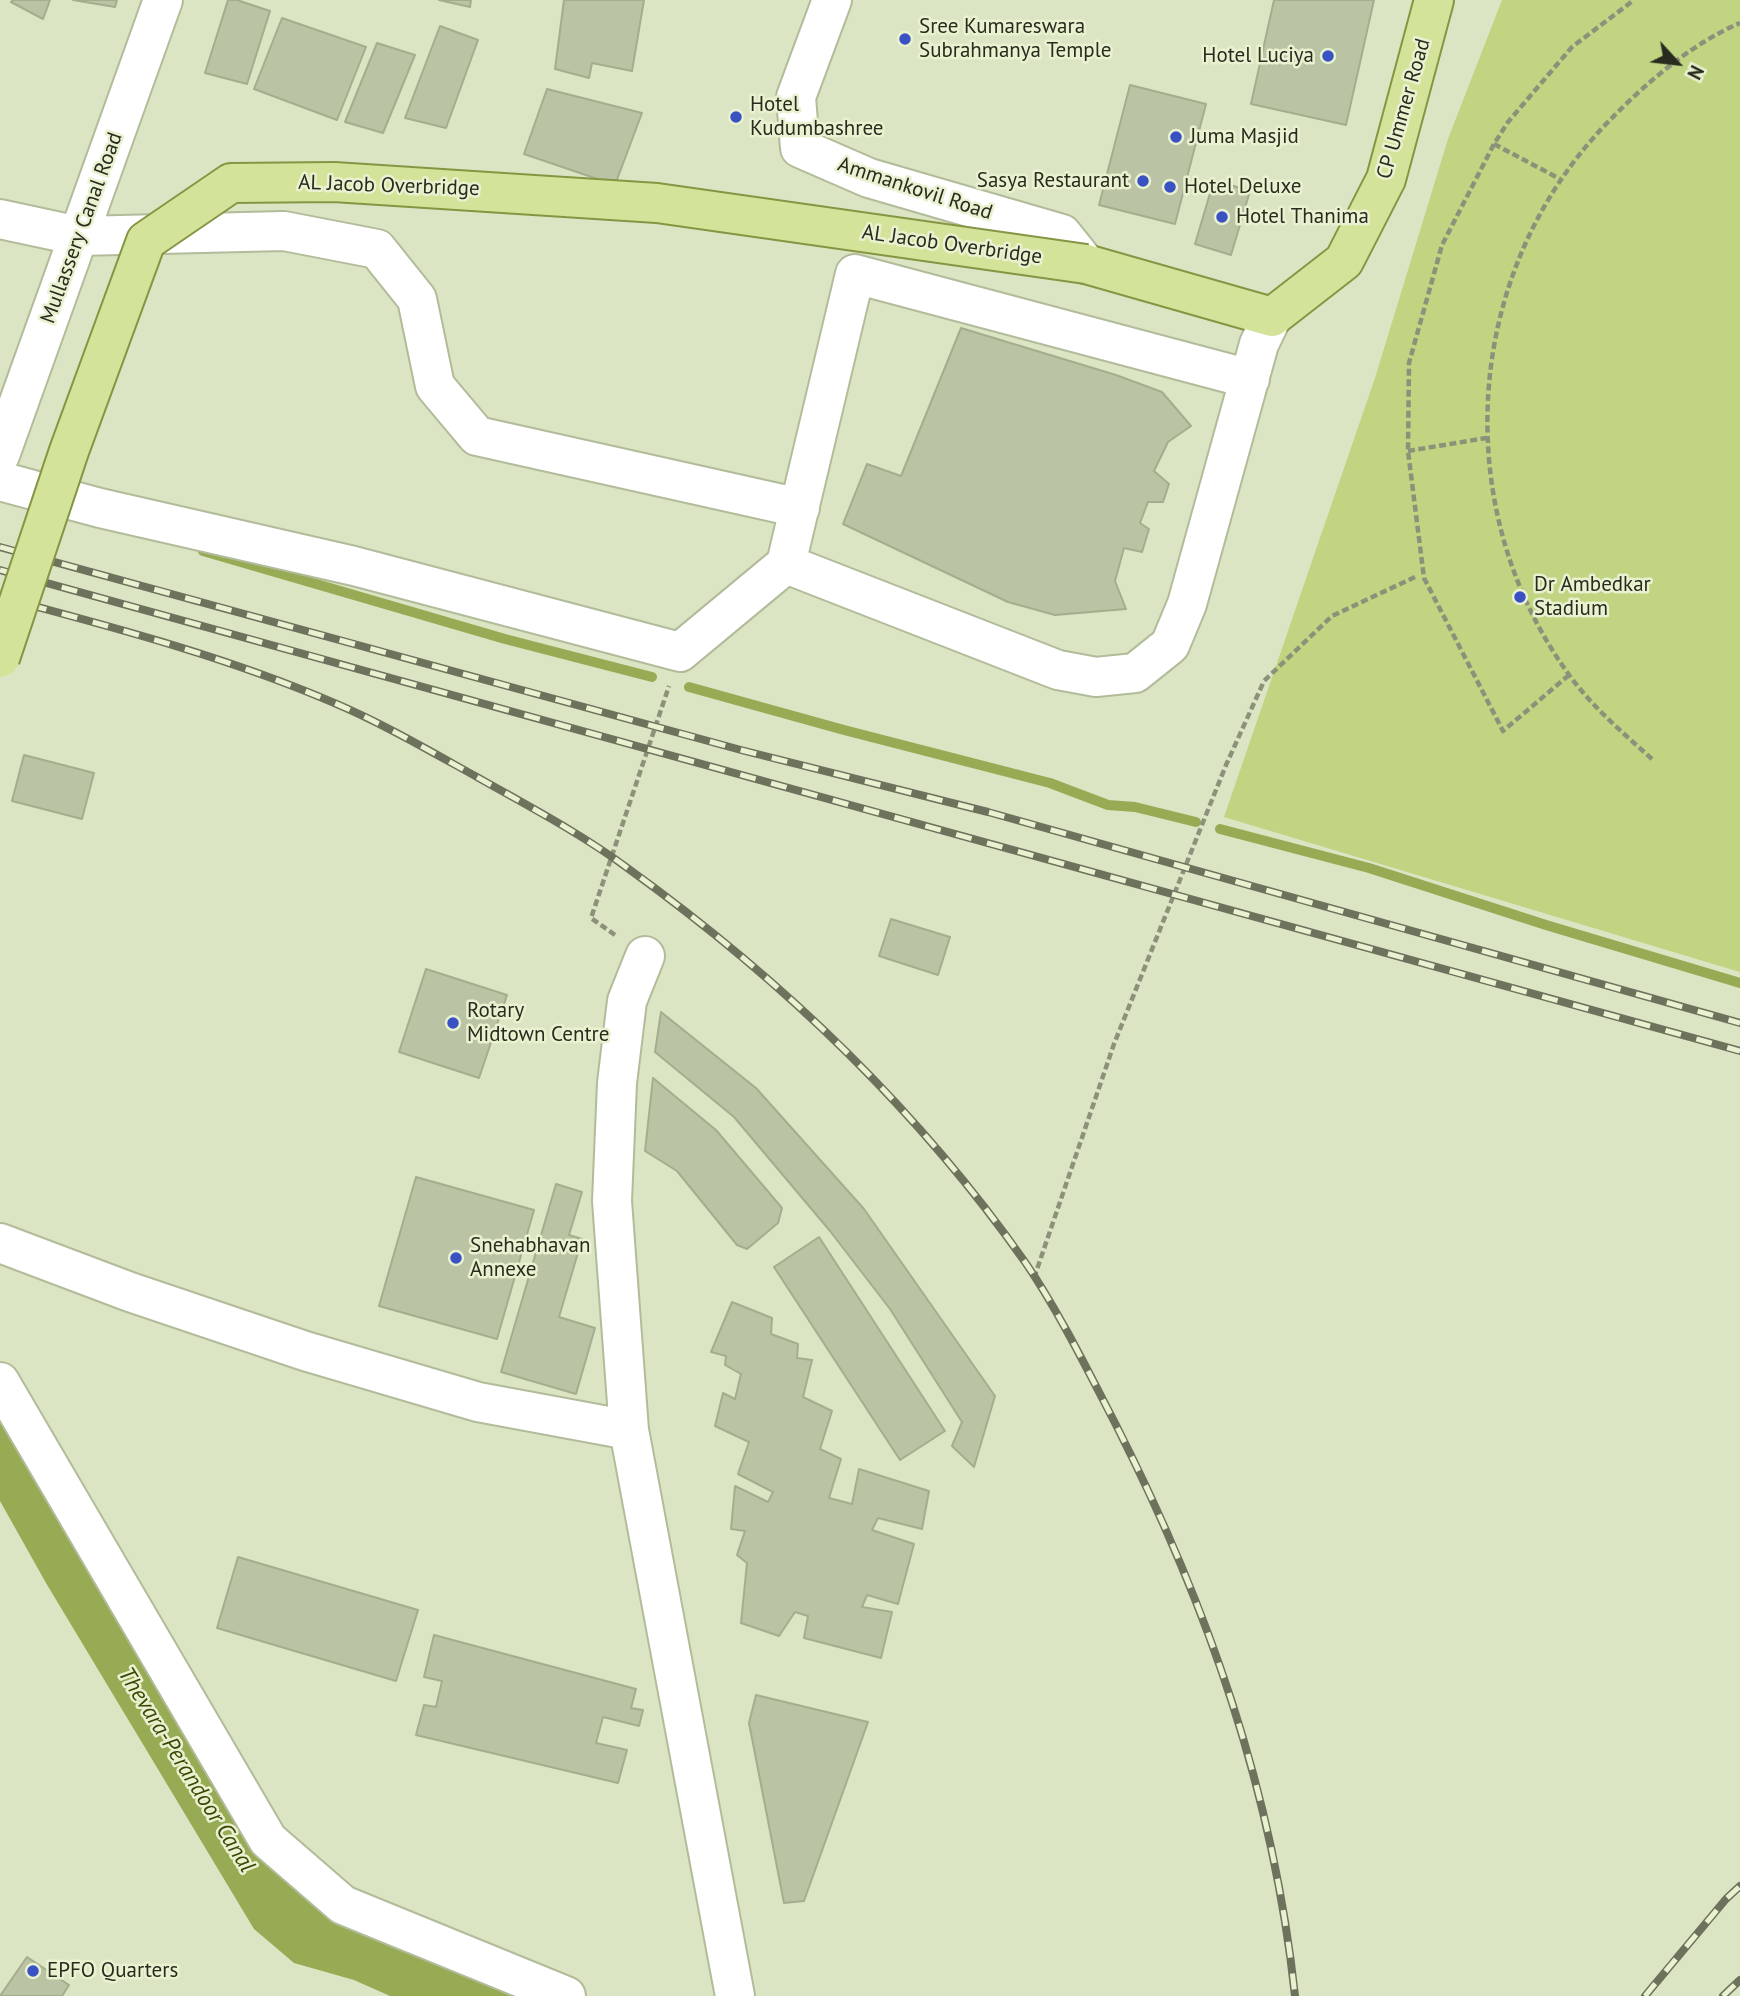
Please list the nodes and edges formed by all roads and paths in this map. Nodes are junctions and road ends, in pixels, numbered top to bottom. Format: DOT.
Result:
graph roads {
  1 [pos="163,0"];
  2 [pos="832,0"];
  3 [pos="1434,0"];
  4 [pos="1634,0"];
  5 [pos="1740,23"];
  6 [pos="1494,144"];
  7 [pos="1560,178"];
  8 [pos="0,219"];
  9 [pos="79,236"];
  10 [pos="1086,264"];
  11 [pos="1272,317"];
  12 [pos="1250,379"];
  13 [pos="1486,438"];
  14 [pos="1408,451"];
  15 [pos="0,455"];
  16 [pos="0,481"];
  17 [pos="800,508"];
  18 [pos="786,564"];
  19 [pos="1415,577"];
  20 [pos="680,652"];
  21 [pos="0,657"];
  22 [pos="1569,675"];
  23 [pos="1653,759"];
  24 [pos="645,956"];
  25 [pos="0,1243"];
  26 [pos="1034,1278"];
  27 [pos="0,1382"];
  28 [pos="629,1430"];
  29 [pos="566,1996"];
  30 [pos="735,1996"];
  1 -- 9 [label="street, Mullassery Canal Road"];
  2 -- 10 [label="street, Ammankovil Road"];
  3 -- 11 [label="main road, CP Ummer Road"];
  4 -- 6 [label="path"];
  5 -- 7 [label="path"];
  6 -- 7 [label="path"];
  6 -- 14 [label="path"];
  7 -- 13 [label="path"];
  8 -- 9 [label="street"];
  9 -- 15 [label="street, Mullassery Canal Road"];
  9 -- 17 [label="street"];
  10 -- 11 [label="main road"];
  10 -- 21 [label="main road, AL Jacob Overbridge, bridge"];
  11 -- 12 [label="street"];
  12 -- 17 [label="street"];
  12 -- 18 [label="street"];
  13 -- 14 [label="path"];
  13 -- 22 [label="path"];
  14 -- 22 [label="path"];
  16 -- 20 [label="street"];
  17 -- 18 [label="street"];
  18 -- 20 [label="street"];
  19 -- 26 [label="path"];
  20 -- 24 [label="path"];
  22 -- 23 [label="path"];
  24 -- 28 [label="street"];
  25 -- 28 [label="street"];
  27 -- 29 [label="street"];
  28 -- 30 [label="street"];
}
